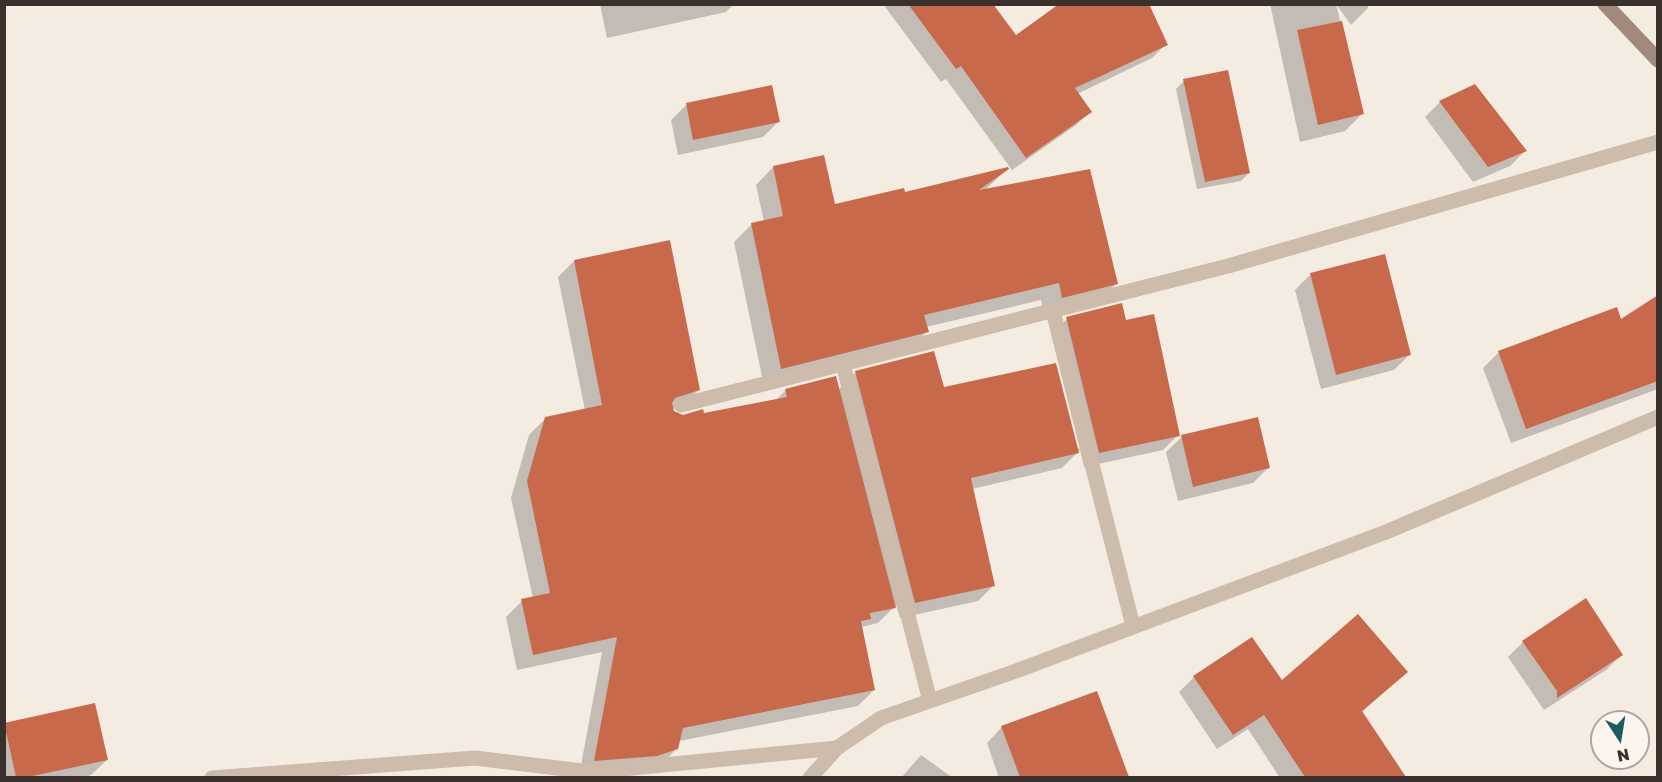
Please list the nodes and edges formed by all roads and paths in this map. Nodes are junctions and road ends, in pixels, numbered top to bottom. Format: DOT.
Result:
graph roads {
  1 [pos="1605,4"];
  2 [pos="1658,60"];
  3 [pos="1658,142"];
  4 [pos="1053,311"];
  5 [pos="843,364"];
  6 [pos="681,405"];
  7 [pos="1658,417"];
  8 [pos="1133,626"];
  9 [pos="930,701"];
  10 [pos="837,748"];
  11 [pos="212,777"];
  12 [pos="810,777"];
  1 -- 2 [label="street"];
  3 -- 4 [label="street"];
  4 -- 5 [label="street"];
  4 -- 8 [label="street"];
  5 -- 6 [label="street"];
  5 -- 9 [label="street"];
  7 -- 8 [label="street"];
  8 -- 9 [label="street"];
  9 -- 10 [label="street"];
  10 -- 11 [label="street"];
  10 -- 12 [label="street"];
}
